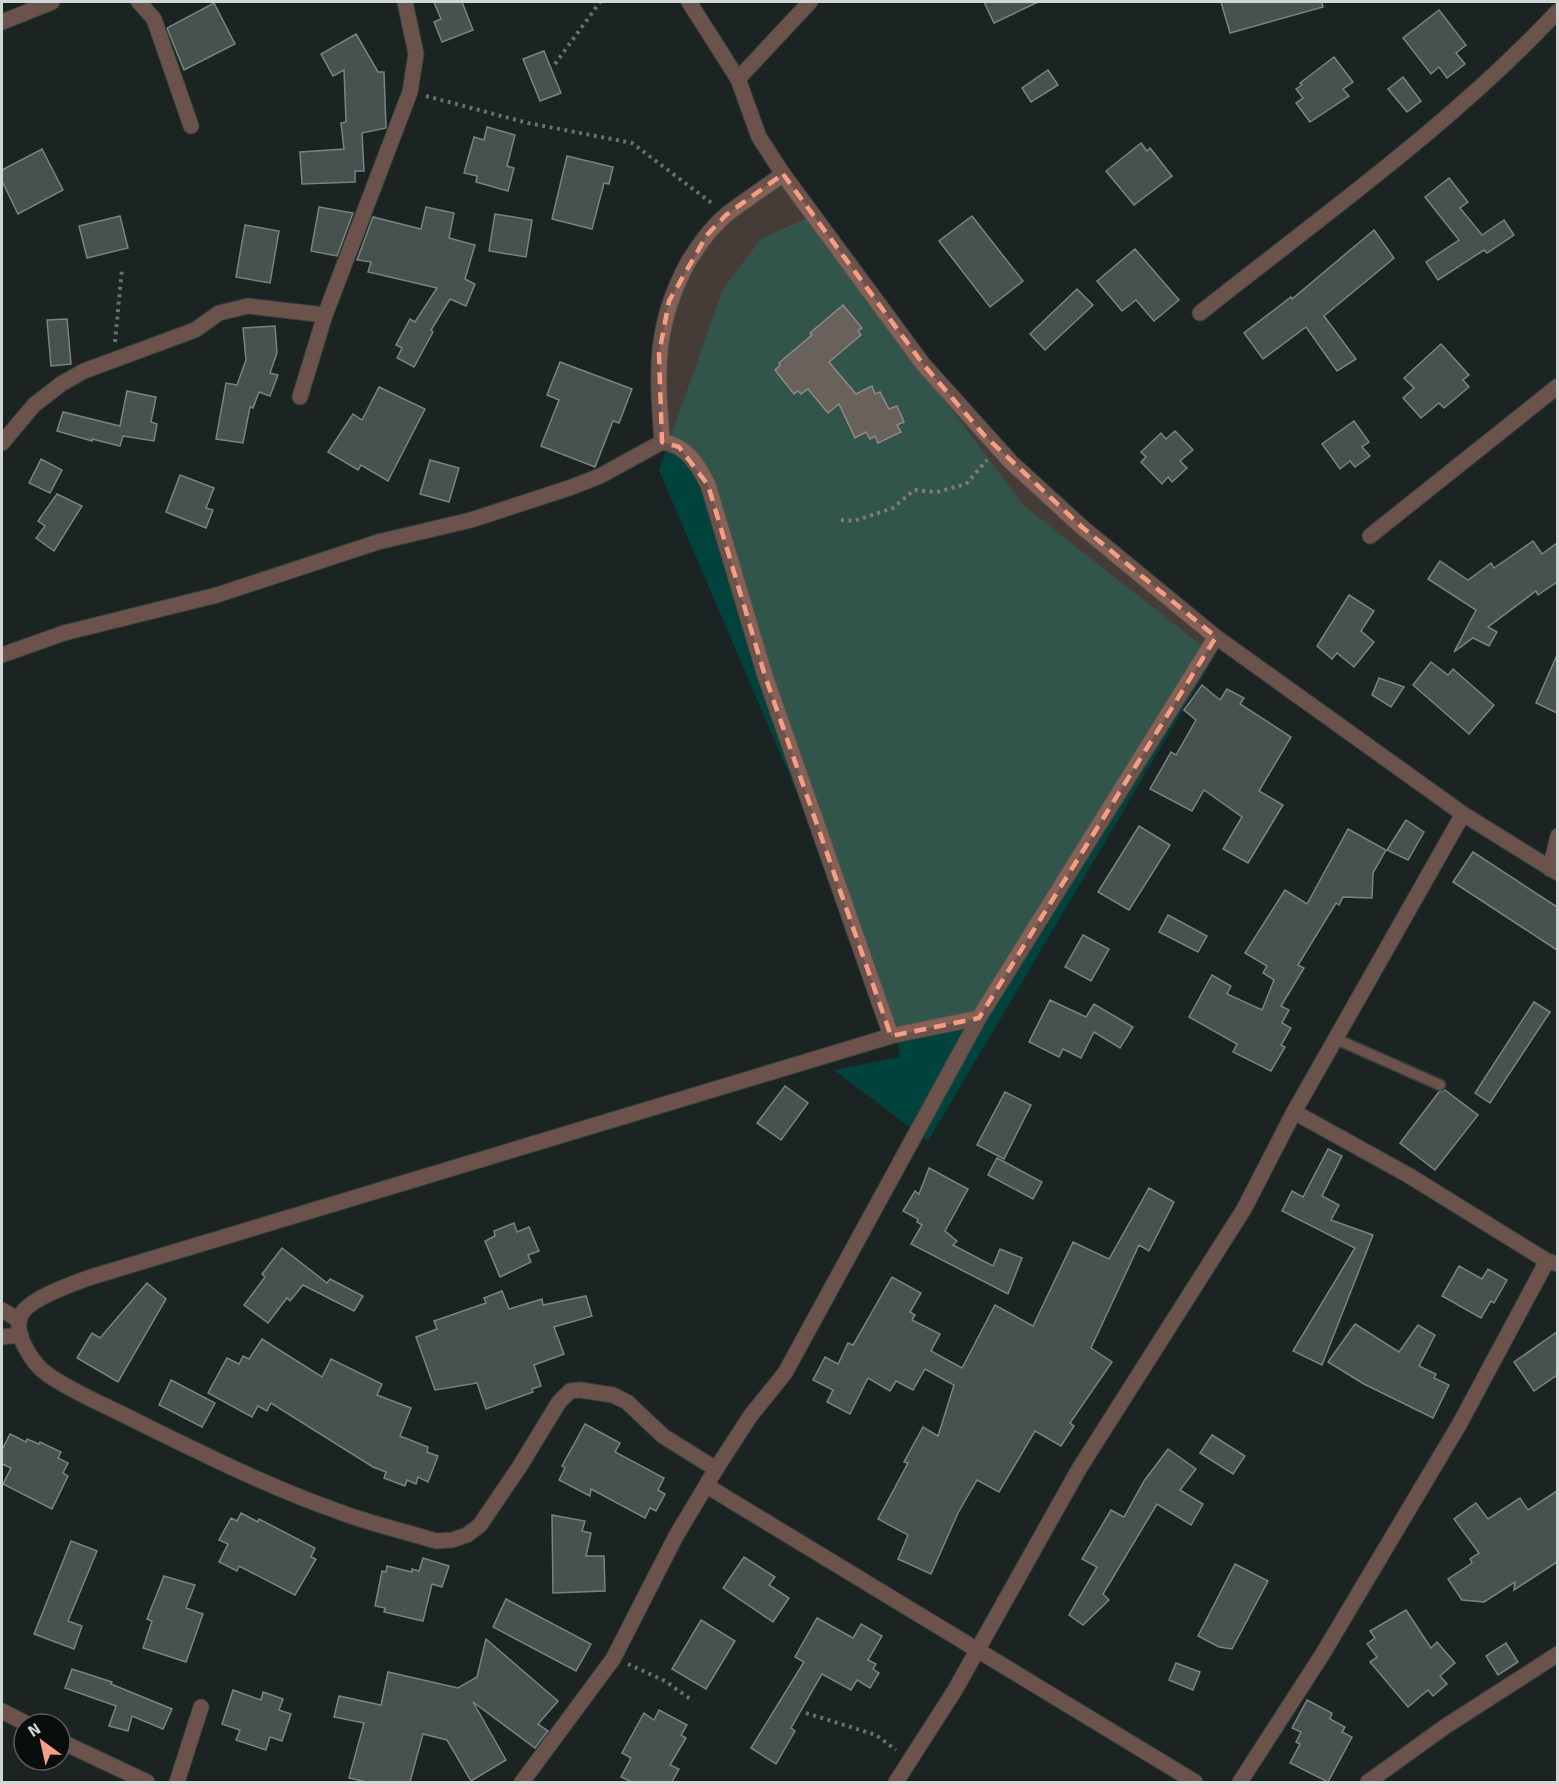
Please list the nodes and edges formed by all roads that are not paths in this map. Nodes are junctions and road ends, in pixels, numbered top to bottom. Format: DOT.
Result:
graph roads {
  1 [pos="52,2"];
  2 [pos="139,2"];
  3 [pos="155,2"];
  4 [pos="405,2"];
  5 [pos="689,2"];
  6 [pos="810,2"];
  7 [pos="1557,11"];
  8 [pos="154,19"];
  9 [pos="2,22"];
  10 [pos="738,79"];
  11 [pos="190,126"];
  12 [pos="783,174"];
  13 [pos="1200,313"];
  14 [pos="325,315"];
  15 [pos="1557,386"];
  16 [pos="300,397"];
  17 [pos="662,442"];
  18 [pos="2,443"];
  19 [pos="1370,536"];
  20 [pos="1216,638"];
  21 [pos="2,655"];
  22 [pos="1463,814"];
  23 [pos="1557,836"];
  24 [pos="1554,871"];
  25 [pos="979,1018"];
  26 [pos="891,1036"];
  27 [pos="1336,1039"];
  28 [pos="1440,1085"];
  29 [pos="1294,1112"];
  30 [pos="1552,1263"];
  31 [pos="2,1310"];
  32 [pos="20,1327"];
  33 [pos="2,1337"];
  34 [pos="716,1469"];
  35 [pos="707,1486"];
  36 [pos="977,1649"];
  37 [pos="1557,1654"];
  38 [pos="201,1707"];
  39 [pos="72,1747"];
  40 [pos="147,1782"];
  41 [pos="177,1782"];
  42 [pos="522,1782"];
  43 [pos="896,1782"];
  44 [pos="1195,1782"];
  45 [pos="1240,1782"];
  46 [pos="1368,1782"];
  1 -- 9 [label="street"];
  2 -- 8 [label="street"];
  3 -- 8 [label="street"];
  4 -- 14 [label="street"];
  5 -- 10 [label="street"];
  6 -- 10 [label="street"];
  7 -- 13 [label="street"];
  8 -- 11 [label="street"];
  10 -- 12 [label="street"];
  12 -- 17 [label="street"];
  12 -- 20 [label="street"];
  14 -- 16 [label="street"];
  14 -- 18 [label="street"];
  15 -- 19 [label="street"];
  17 -- 21 [label="street"];
  17 -- 26 [label="street"];
  20 -- 22 [label="street"];
  20 -- 25 [label="street"];
  22 -- 24 [label="street"];
  22 -- 27 [label="street"];
  23 -- 24 [label="street"];
  25 -- 26 [label="street"];
  25 -- 34 [label="street"];
  26 -- 32 [label="street"];
  27 -- 28 [label="lane"];
  27 -- 29 [label="street"];
  29 -- 30 [label="street"];
  29 -- 36 [label="street"];
  30 -- 45 [label="street"];
  31 -- 32 [label="street"];
  32 -- 33 [label="street"];
  32 -- 34 [label="street"];
  34 -- 35 [label="street"];
  35 -- 36 [label="street"];
  35 -- 42 [label="street"];
  36 -- 43 [label="street"];
  36 -- 44 [label="street"];
  37 -- 46 [label="street"];
  38 -- 41 [label="street"];
  39 -- 40 [label="street"];
}
